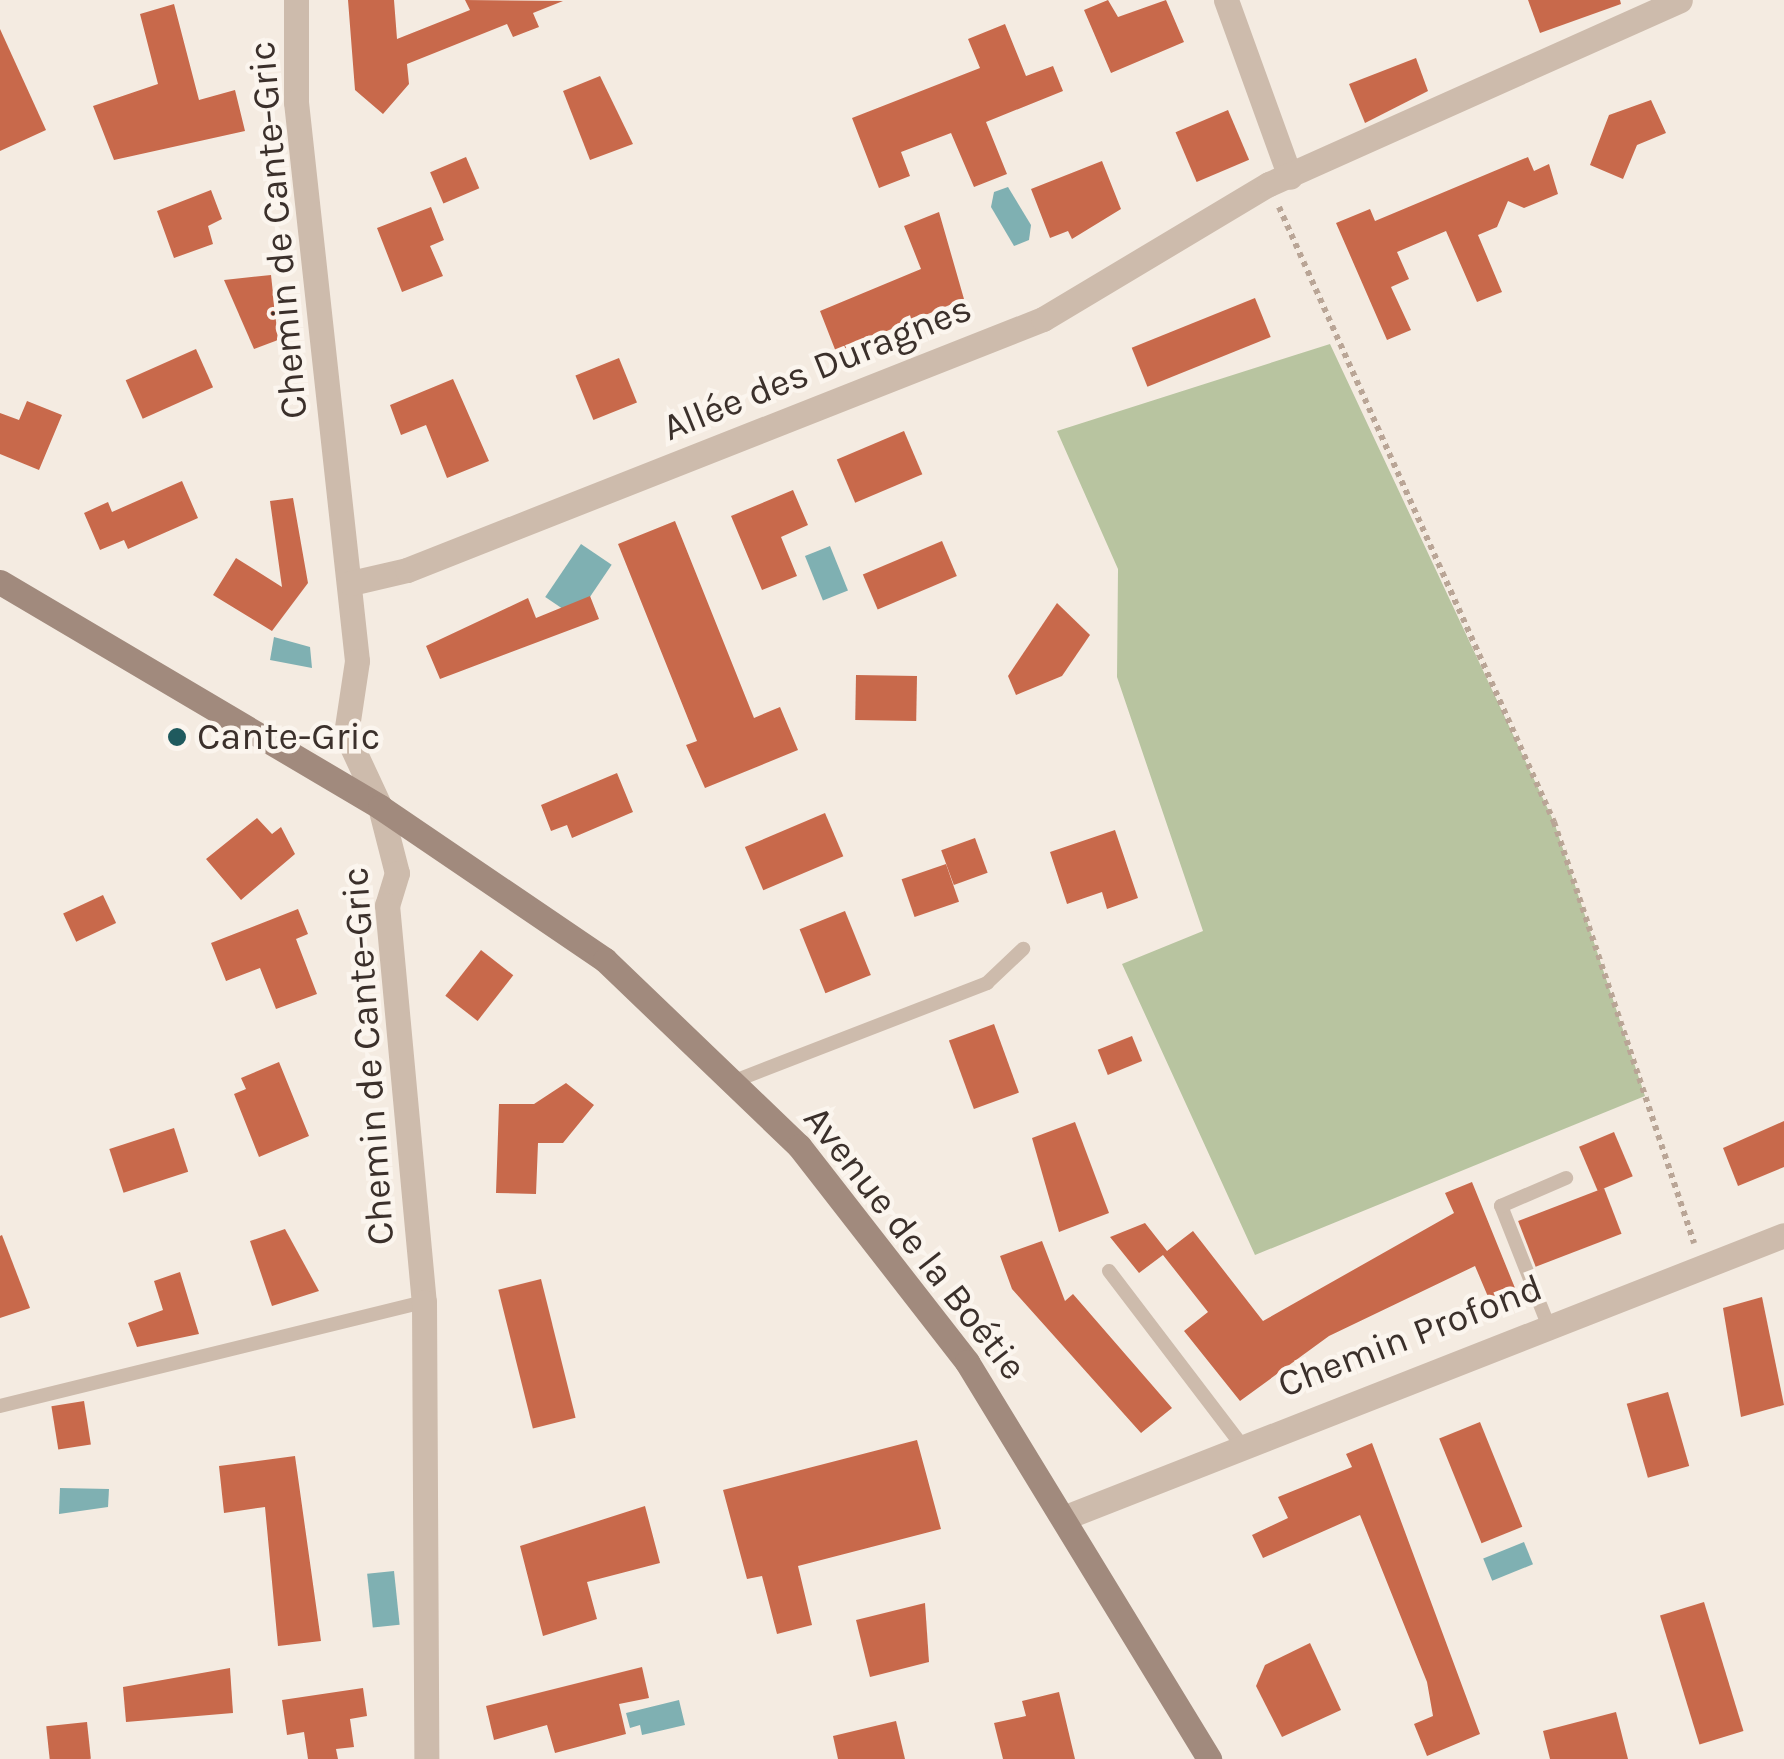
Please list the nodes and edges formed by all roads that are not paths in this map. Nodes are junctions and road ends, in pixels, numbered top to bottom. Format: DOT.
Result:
graph roads {
  1 [pos="296,0"];
  2 [pos="1226,0"];
  3 [pos="1680,0"];
  4 [pos="1279,180"];
  5 [pos="0,582"];
  6 [pos="351,583"];
  7 [pos="380,807"];
  8 [pos="1024,950"];
  9 [pos="732,1082"];
  10 [pos="1566,1178"];
  11 [pos="1784,1235"];
  12 [pos="1109,1270"];
  13 [pos="424,1302"];
  14 [pos="1547,1322"];
  15 [pos="0,1406"];
  16 [pos="1240,1443"];
  17 [pos="1066,1517"];
  18 [pos="426,1759"];
  19 [pos="1209,1759"];
  1 -- 6 [label="street, Chemin de Cante-Gric"];
  2 -- 4 [label="street"];
  3 -- 4 [label="street, Allée des Duragnes"];
  4 -- 6 [label="street, Allée des Duragnes"];
  5 -- 7 [label="main road, Avenue de la Boétie"];
  6 -- 7 [label="street, Chemin de Cante-Gric"];
  7 -- 9 [label="main road, Avenue de la Boétie"];
  7 -- 13 [label="street, Chemin de Cante-Gric"];
  8 -- 9 [label="lane"];
  9 -- 17 [label="main road, Avenue de la Boétie"];
  10 -- 14 [label="lane"];
  11 -- 14 [label="street, Chemin Profond"];
  12 -- 16 [label="lane"];
  13 -- 15 [label="lane"];
  13 -- 18 [label="street, Chemin de Cante-Gric"];
  14 -- 16 [label="street, Chemin Profond"];
  16 -- 17 [label="street, Chemin Profond"];
  17 -- 19 [label="main road, Avenue de la Boétie"];
}
